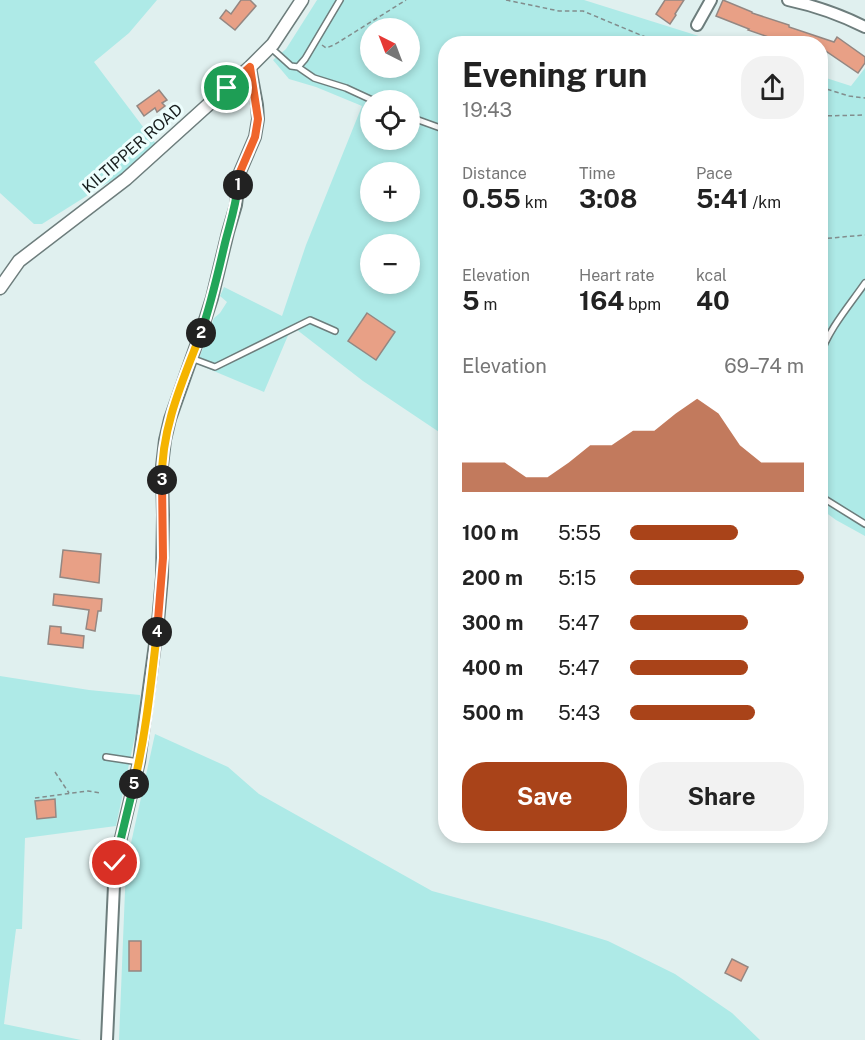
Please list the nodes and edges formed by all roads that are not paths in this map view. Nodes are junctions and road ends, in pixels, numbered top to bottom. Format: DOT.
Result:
graph roads {
  1 [pos="302,0"];
  2 [pos="340,0"];
  3 [pos="711,0"];
  4 [pos="789,0"];
  5 [pos="697,26"];
  6 [pos="865,27"];
  7 [pos="270,47"];
  8 [pos="250,67"];
  9 [pos="298,67"];
  10 [pos="360,94"];
  11 [pos="420,121"];
  12 [pos="438,127"];
  13 [pos="865,284"];
  14 [pos="0,288"];
  15 [pos="335,331"];
  16 [pos="828,340"];
  17 [pos="191,358"];
  18 [pos="828,501"];
  19 [pos="865,524"];
  20 [pos="106,758"];
  21 [pos="139,762"];
  22 [pos="107,1040"];
  1 -- 7 [label="street, KILTIPPER ROAD"];
  2 -- 9 [label="lane"];
  3 -- 5 [label="street"];
  4 -- 6 [label="street"];
  7 -- 8 [label="street, KILTIPPER ROAD"];
  7 -- 9 [label="lane"];
  8 -- 14 [label="street, KILTIPPER ROAD"];
  8 -- 17 [label="street"];
  9 -- 10 [label="lane"];
  11 -- 12 [label="lane"];
  13 -- 16 [label="lane"];
  15 -- 17 [label="lane"];
  17 -- 21 [label="street"];
  18 -- 19 [label="lane"];
  20 -- 21 [label="lane"];
  21 -- 22 [label="street"];
}
